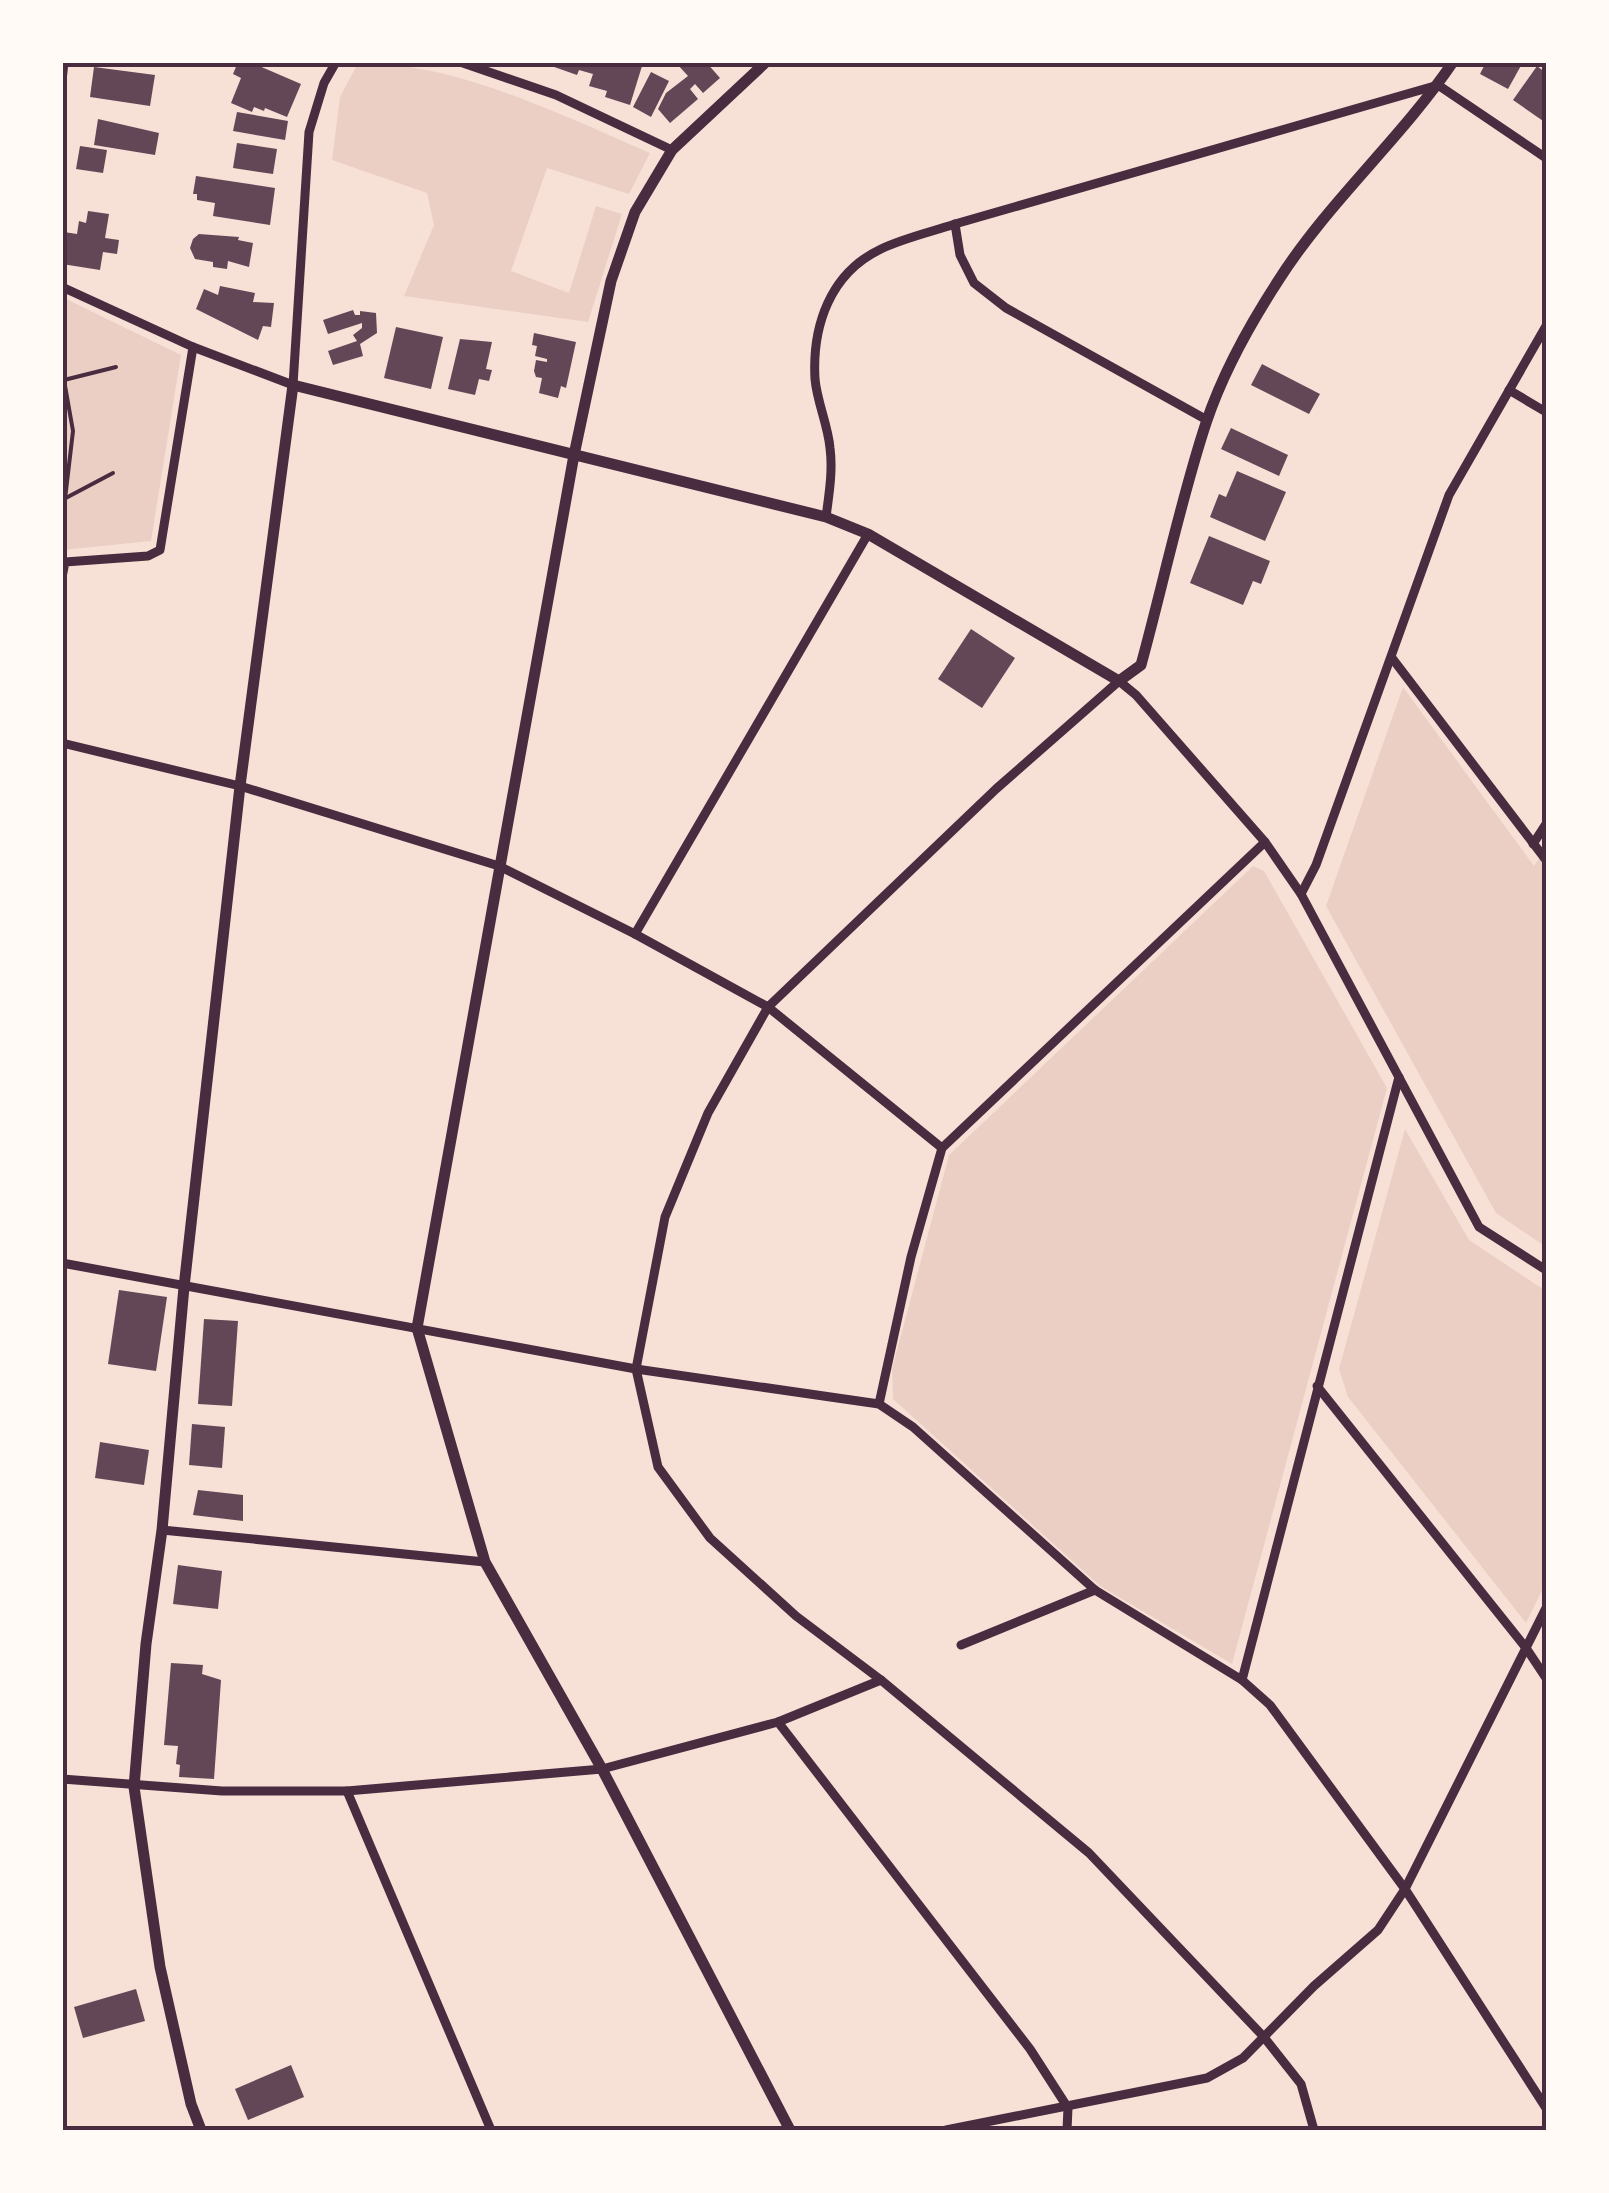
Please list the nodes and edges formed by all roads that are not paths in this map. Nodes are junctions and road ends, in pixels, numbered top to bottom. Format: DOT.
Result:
graph roads {
  1 [pos="64,62"];
  2 [pos="336,62"];
  3 [pos="460,62"];
  4 [pos="766,62"];
  5 [pos="1453,62"];
  6 [pos="62,81"];
  7 [pos="1438,85"];
  8 [pos="672,150"];
  9 [pos="1546,158"];
  10 [pos="955,224"];
  11 [pos="62,287"];
  12 [pos="1546,326"];
  13 [pos="194,347"];
  14 [pos="293,385"];
  15 [pos="1508,390"];
  16 [pos="1546,412"];
  17 [pos="1207,420"];
  18 [pos="574,454"];
  19 [pos="826,517"];
  20 [pos="868,534"];
  21 [pos="62,577"];
  22 [pos="1392,658"];
  23 [pos="1119,681"];
  24 [pos="62,742"];
  25 [pos="240,786"];
  26 [pos="1546,824"];
  27 [pos="1265,842"];
  28 [pos="1533,844"];
  29 [pos="1546,860"];
  30 [pos="499,866"];
  31 [pos="1301,894"];
  32 [pos="635,934"];
  33 [pos="768,1007"];
  34 [pos="1399,1077"];
  35 [pos="942,1148"];
  36 [pos="62,1263"];
  37 [pos="1546,1270"];
  38 [pos="184,1287"];
  39 [pos="417,1328"];
  40 [pos="636,1369"];
  41 [pos="1317,1386"];
  42 [pos="879,1404"];
  43 [pos="162,1530"];
  44 [pos="486,1562"];
  45 [pos="1095,1590"];
  46 [pos="1546,1608"];
  47 [pos="961,1645"];
  48 [pos="1526,1648"];
  49 [pos="1546,1678"];
  50 [pos="881,1680"];
  51 [pos="1242,1680"];
  52 [pos="778,1722"];
  53 [pos="602,1769"];
  54 [pos="62,1778"];
  55 [pos="134,1787"];
  56 [pos="346,1791"];
  57 [pos="1405,1890"];
  58 [pos="1263,2036"];
  59 [pos="1068,2108"];
  60 [pos="1546,2108"];
  61 [pos="201,2130"];
  62 [pos="491,2130"];
  63 [pos="790,2130"];
  64 [pos="946,2130"];
  65 [pos="1068,2130"];
  66 [pos="1314,2130"];
  1 -- 6 [label="street"];
  2 -- 14 [label="street"];
  3 -- 8 [label="street"];
  4 -- 8 [label="street"];
  5 -- 7 [label="street"];
  7 -- 9 [label="street"];
  7 -- 10 [label="street"];
  7 -- 17 [label="street"];
  8 -- 18 [label="street"];
  10 -- 17 [label="street"];
  10 -- 19 [label="street"];
  11 -- 13 [label="street"];
  12 -- 15 [label="street"];
  13 -- 14 [label="street"];
  13 -- 21 [label="street"];
  14 -- 18 [label="street"];
  14 -- 25 [label="street"];
  15 -- 16 [label="street"];
  15 -- 22 [label="street"];
  17 -- 23 [label="street"];
  18 -- 19 [label="street"];
  18 -- 30 [label="street"];
  19 -- 20 [label="street"];
  20 -- 23 [label="street"];
  20 -- 32 [label="street"];
  22 -- 28 [label="street"];
  22 -- 31 [label="street"];
  23 -- 27 [label="street"];
  23 -- 33 [label="street"];
  24 -- 25 [label="street"];
  25 -- 30 [label="street"];
  25 -- 38 [label="street"];
  26 -- 28 [label="street"];
  27 -- 31 [label="street"];
  27 -- 35 [label="street"];
  28 -- 29 [label="street"];
  30 -- 32 [label="street"];
  30 -- 39 [label="street"];
  31 -- 34 [label="street"];
  32 -- 33 [label="street"];
  33 -- 35 [label="street"];
  33 -- 40 [label="street"];
  34 -- 37 [label="street"];
  34 -- 41 [label="street"];
  35 -- 42 [label="street"];
  36 -- 38 [label="street"];
  38 -- 39 [label="street"];
  38 -- 43 [label="street"];
  39 -- 40 [label="street"];
  39 -- 44 [label="street"];
  40 -- 42 [label="street"];
  40 -- 50 [label="street"];
  41 -- 48 [label="street"];
  41 -- 51 [label="street"];
  42 -- 45 [label="street"];
  43 -- 44 [label="street"];
  43 -- 55 [label="street"];
  44 -- 53 [label="street"];
  45 -- 47 [label="street"];
  45 -- 51 [label="street"];
  46 -- 48 [label="street"];
  48 -- 49 [label="street"];
  48 -- 57 [label="street"];
  50 -- 52 [label="street"];
  50 -- 58 [label="street"];
  51 -- 57 [label="street"];
  52 -- 53 [label="street"];
  52 -- 59 [label="street"];
  53 -- 56 [label="street"];
  53 -- 63 [label="street"];
  54 -- 55 [label="street"];
  55 -- 56 [label="street"];
  55 -- 61 [label="street"];
  56 -- 62 [label="street"];
  57 -- 58 [label="street"];
  57 -- 60 [label="street"];
  58 -- 59 [label="street"];
  58 -- 66 [label="street"];
  59 -- 64 [label="street"];
  59 -- 65 [label="street"];
}
